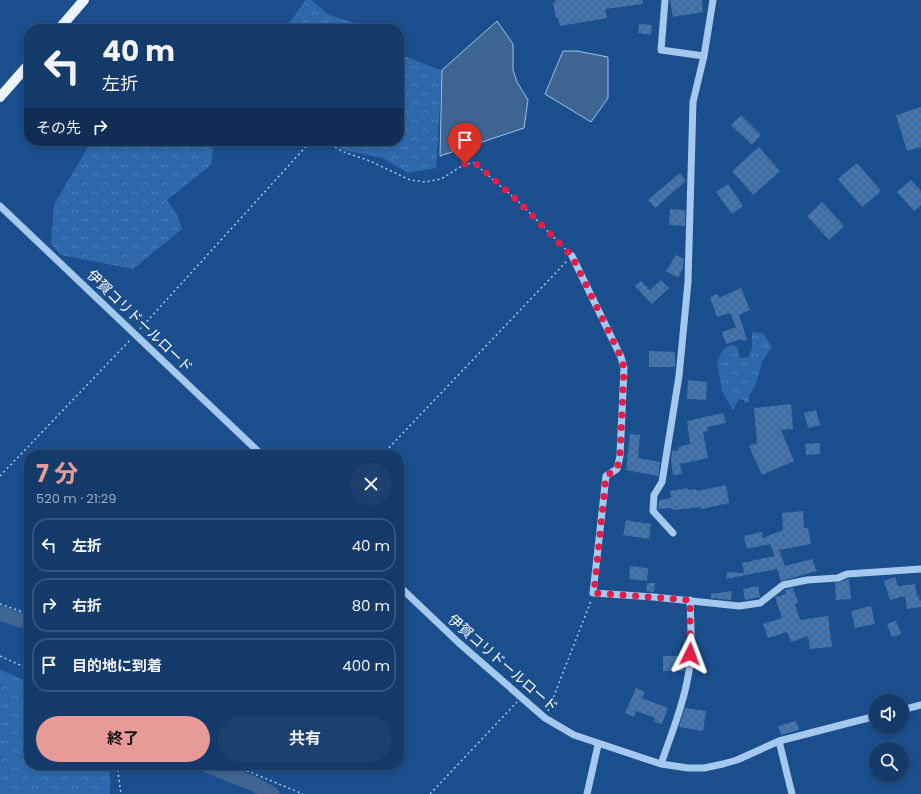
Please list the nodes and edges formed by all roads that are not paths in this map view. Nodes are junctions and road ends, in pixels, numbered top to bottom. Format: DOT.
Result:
graph roads {
  1 [pos="84,0"];
  2 [pos="665,0"];
  3 [pos="713,0"];
  4 [pos="63,24"];
  5 [pos="704,56"];
  6 [pos="24,70"];
  7 [pos="0,97"];
  8 [pos="0,206"];
  9 [pos="572,256"];
  10 [pos="257,450"];
  11 [pos="673,534"];
  12 [pos="921,569"];
  13 [pos="404,591"];
  14 [pos="690,600"];
  15 [pos="921,705"];
  16 [pos="909,708"];
  17 [pos="869,718"];
  18 [pos="779,741"];
  19 [pos="598,745"];
  20 [pos="661,764"];
  21 [pos="587,794"];
  22 [pos="792,794"];
  1 -- 4 [label="main road"];
  2 -- 5 [label="street"];
  3 -- 5 [label="street"];
  5 -- 11 [label="street"];
  6 -- 7 [label="main road"];
  8 -- 10 [label="street, 伊賀コリドールロード"];
  9 -- 14 [label="street"];
  12 -- 14 [label="street"];
  13 -- 19 [label="street, 伊賀コリドールロード"];
  14 -- 20 [label="street"];
  15 -- 16 [label="street"];
  17 -- 18 [label="street, 伊賀コリドールロード"];
  18 -- 20 [label="street, 伊賀コリドールロード"];
  18 -- 22 [label="street"];
  19 -- 20 [label="street, 伊賀コリドールロード"];
  19 -- 21 [label="street"];
}
